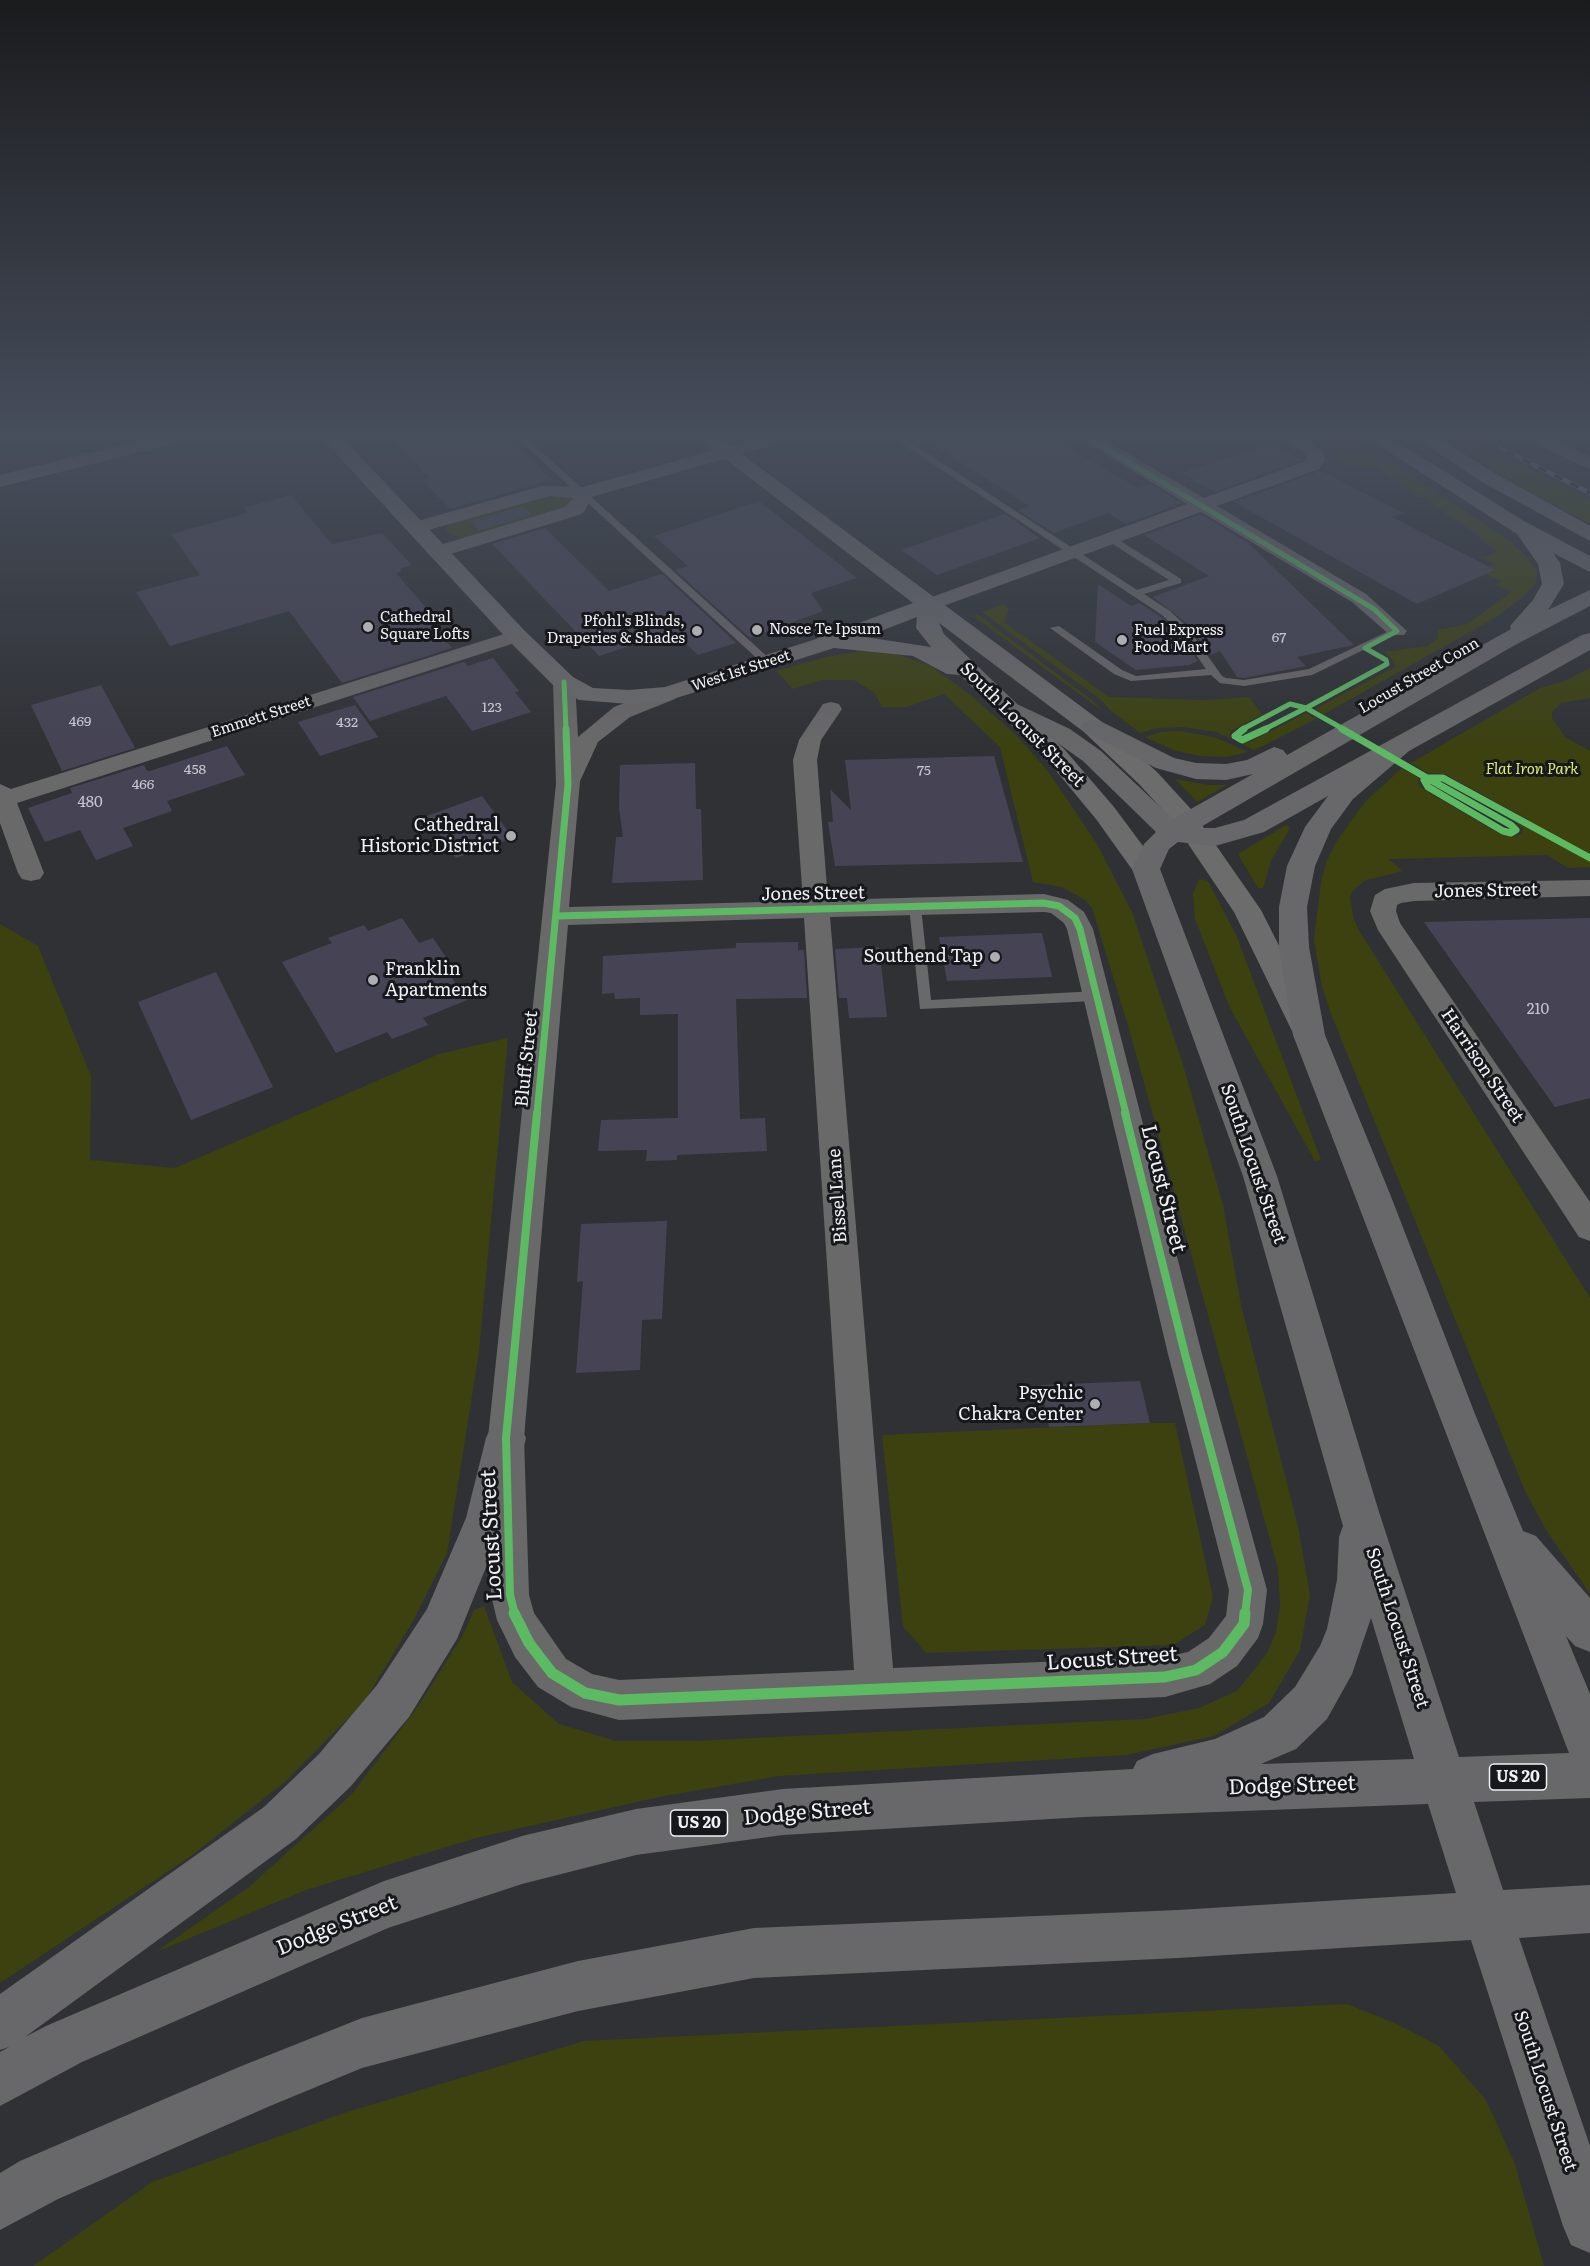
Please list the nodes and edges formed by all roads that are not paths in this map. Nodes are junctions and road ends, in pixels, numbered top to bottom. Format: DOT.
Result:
graph roads {
  1 [pos="426,541"];
  2 [pos="474,541"];
  3 [pos="636,541"];
  4 [pos="843,541"];
  5 [pos="1057,541"];
  6 [pos="1106,541"];
  7 [pos="1114,541"];
  8 [pos="1264,541"];
  9 [pos="1532,541"];
  10 [pos="1546,541"];
  11 [pos="437,552"];
  12 [pos="1074,552"];
  13 [pos="1590,565"];
  14 [pos="1136,593"];
  15 [pos="1590,597"];
  16 [pos="928,605"];
  17 [pos="1055,628"];
  18 [pos="1397,631"];
  19 [pos="517,636"];
  20 [pos="1507,640"];
  21 [pos="1590,640"];
  22 [pos="822,645"];
  23 [pos="767,662"];
  24 [pos="1213,672"];
  25 [pos="564,682"];
  26 [pos="987,689"];
  27 [pos="667,694"];
  28 [pos="1403,701"];
  29 [pos="831,709"];
  30 [pos="1010,710"];
  31 [pos="1093,727"];
  32 [pos="1398,748"];
  33 [pos="568,784"];
  34 [pos="2,795"];
  35 [pos="1187,830"];
  36 [pos="1146,869"];
  37 [pos="31,873"];
  38 [pos="1590,888"];
  39 [pos="1384,901"];
  40 [pos="915,907"];
  41 [pos="816,909"];
  42 [pos="1068,911"];
  43 [pos="557,916"];
  44 [pos="1096,996"];
  45 [pos="1309,1035"];
  46 [pos="1590,1228"];
  47 [pos="506,1438"];
  48 [pos="1359,1512"];
  49 [pos="1498,1521"];
  50 [pos="1590,1631"];
  51 [pos="875,1690"];
  52 [pos="1590,1749"];
  53 [pos="1590,1774"];
  54 [pos="1445,1780"];
  55 [pos="1084,1794"];
  56 [pos="1590,1909"];
  57 [pos="1487,1916"];
  58 [pos="0,2025"];
  59 [pos="0,2080"];
  60 [pos="0,2203"];
  61 [pos="1590,2226"];
  1 -- 11 [label="main road"];
  2 -- 11 [label="street"];
  3 -- 23 [label="lane"];
  4 -- 16 [label="main road"];
  5 -- 12 [label="lane"];
  6 -- 12 [label="street, West 1st Street"];
  7 -- 14 [label="lane"];
  8 -- 18 [label="street"];
  9 -- 20 [label="highway"];
  10 -- 13 [label="highway"];
  11 -- 19 [label="main road"];
  12 -- 14 [label="lane"];
  12 -- 16 [label="street, West 1st Street"];
  14 -- 24 [label="lane"];
  15 -- 20 [label="highway, Locust Street Conn"];
  16 -- 22 [label="main road, West 1st Street"];
  16 -- 26 [label="main road, South Locust Street"];
  16 -- 31 [label="main road, South Locust Street"];
  17 -- 24 [label="lane"];
  18 -- 24 [label="lane"];
  19 -- 25 [label="main road"];
  19 -- 34 [label="street, Emmett Street"];
  20 -- 28 [label="highway, Locust Street Conn"];
  21 -- 32 [label="highway"];
  22 -- 23 [label="main road, West 1st Street"];
  22 -- 26 [label="main road"];
  23 -- 27 [label="main road, West 1st Street"];
  25 -- 27 [label="main road, West 1st Street"];
  25 -- 33 [label="street, Bluff Street"];
  26 -- 30 [label="main road, South Locust Street"];
  27 -- 33 [label="street"];
  28 -- 31 [label="highway"];
  28 -- 35 [label="highway, Locust Street Conn"];
  29 -- 41 [label="street, Bissel Lane"];
  30 -- 35 [label="highway"];
  30 -- 36 [label="main road, South Locust Street"];
  31 -- 35 [label="main road, South Locust Street"];
  32 -- 35 [label="highway"];
  32 -- 45 [label="highway"];
  33 -- 43 [label="street, Bluff Street"];
  34 -- 37 [label="street"];
  35 -- 36 [label="highway, Locust Street Conn"];
  35 -- 45 [label="main road, South Locust Street"];
  36 -- 48 [label="highway, South Locust Street"];
  38 -- 39 [label="street, Jones Street"];
  39 -- 46 [label="street, Harrison Street"];
  40 -- 41 [label="street, Jones Street"];
  40 -- 42 [label="street, Jones Street"];
  40 -- 44 [label="lane"];
  41 -- 43 [label="street, Jones Street"];
  41 -- 51 [label="street, Bissel Lane"];
  42 -- 44 [label="street, Locust Street"];
  43 -- 47 [label="street, Bluff Street"];
  44 -- 51 [label="street, Locust Street"];
  45 -- 49 [label="highway, South Locust Street"];
  47 -- 51 [label="street, Locust Street"];
  47 -- 58 [label="highway"];
  48 -- 54 [label="highway, South Locust Street"];
  48 -- 55 [label="highway"];
  49 -- 50 [label="highway"];
  49 -- 52 [label="highway, South Locust Street"];
  53 -- 54 [label="highway, Dodge Street / US 20"];
  54 -- 55 [label="highway, Dodge Street / US 20"];
  54 -- 57 [label="highway, South Locust Street"];
  55 -- 59 [label="highway, Dodge Street / US 20"];
  56 -- 57 [label="highway"];
  57 -- 60 [label="highway"];
  57 -- 61 [label="highway, South Locust Street"];
}
